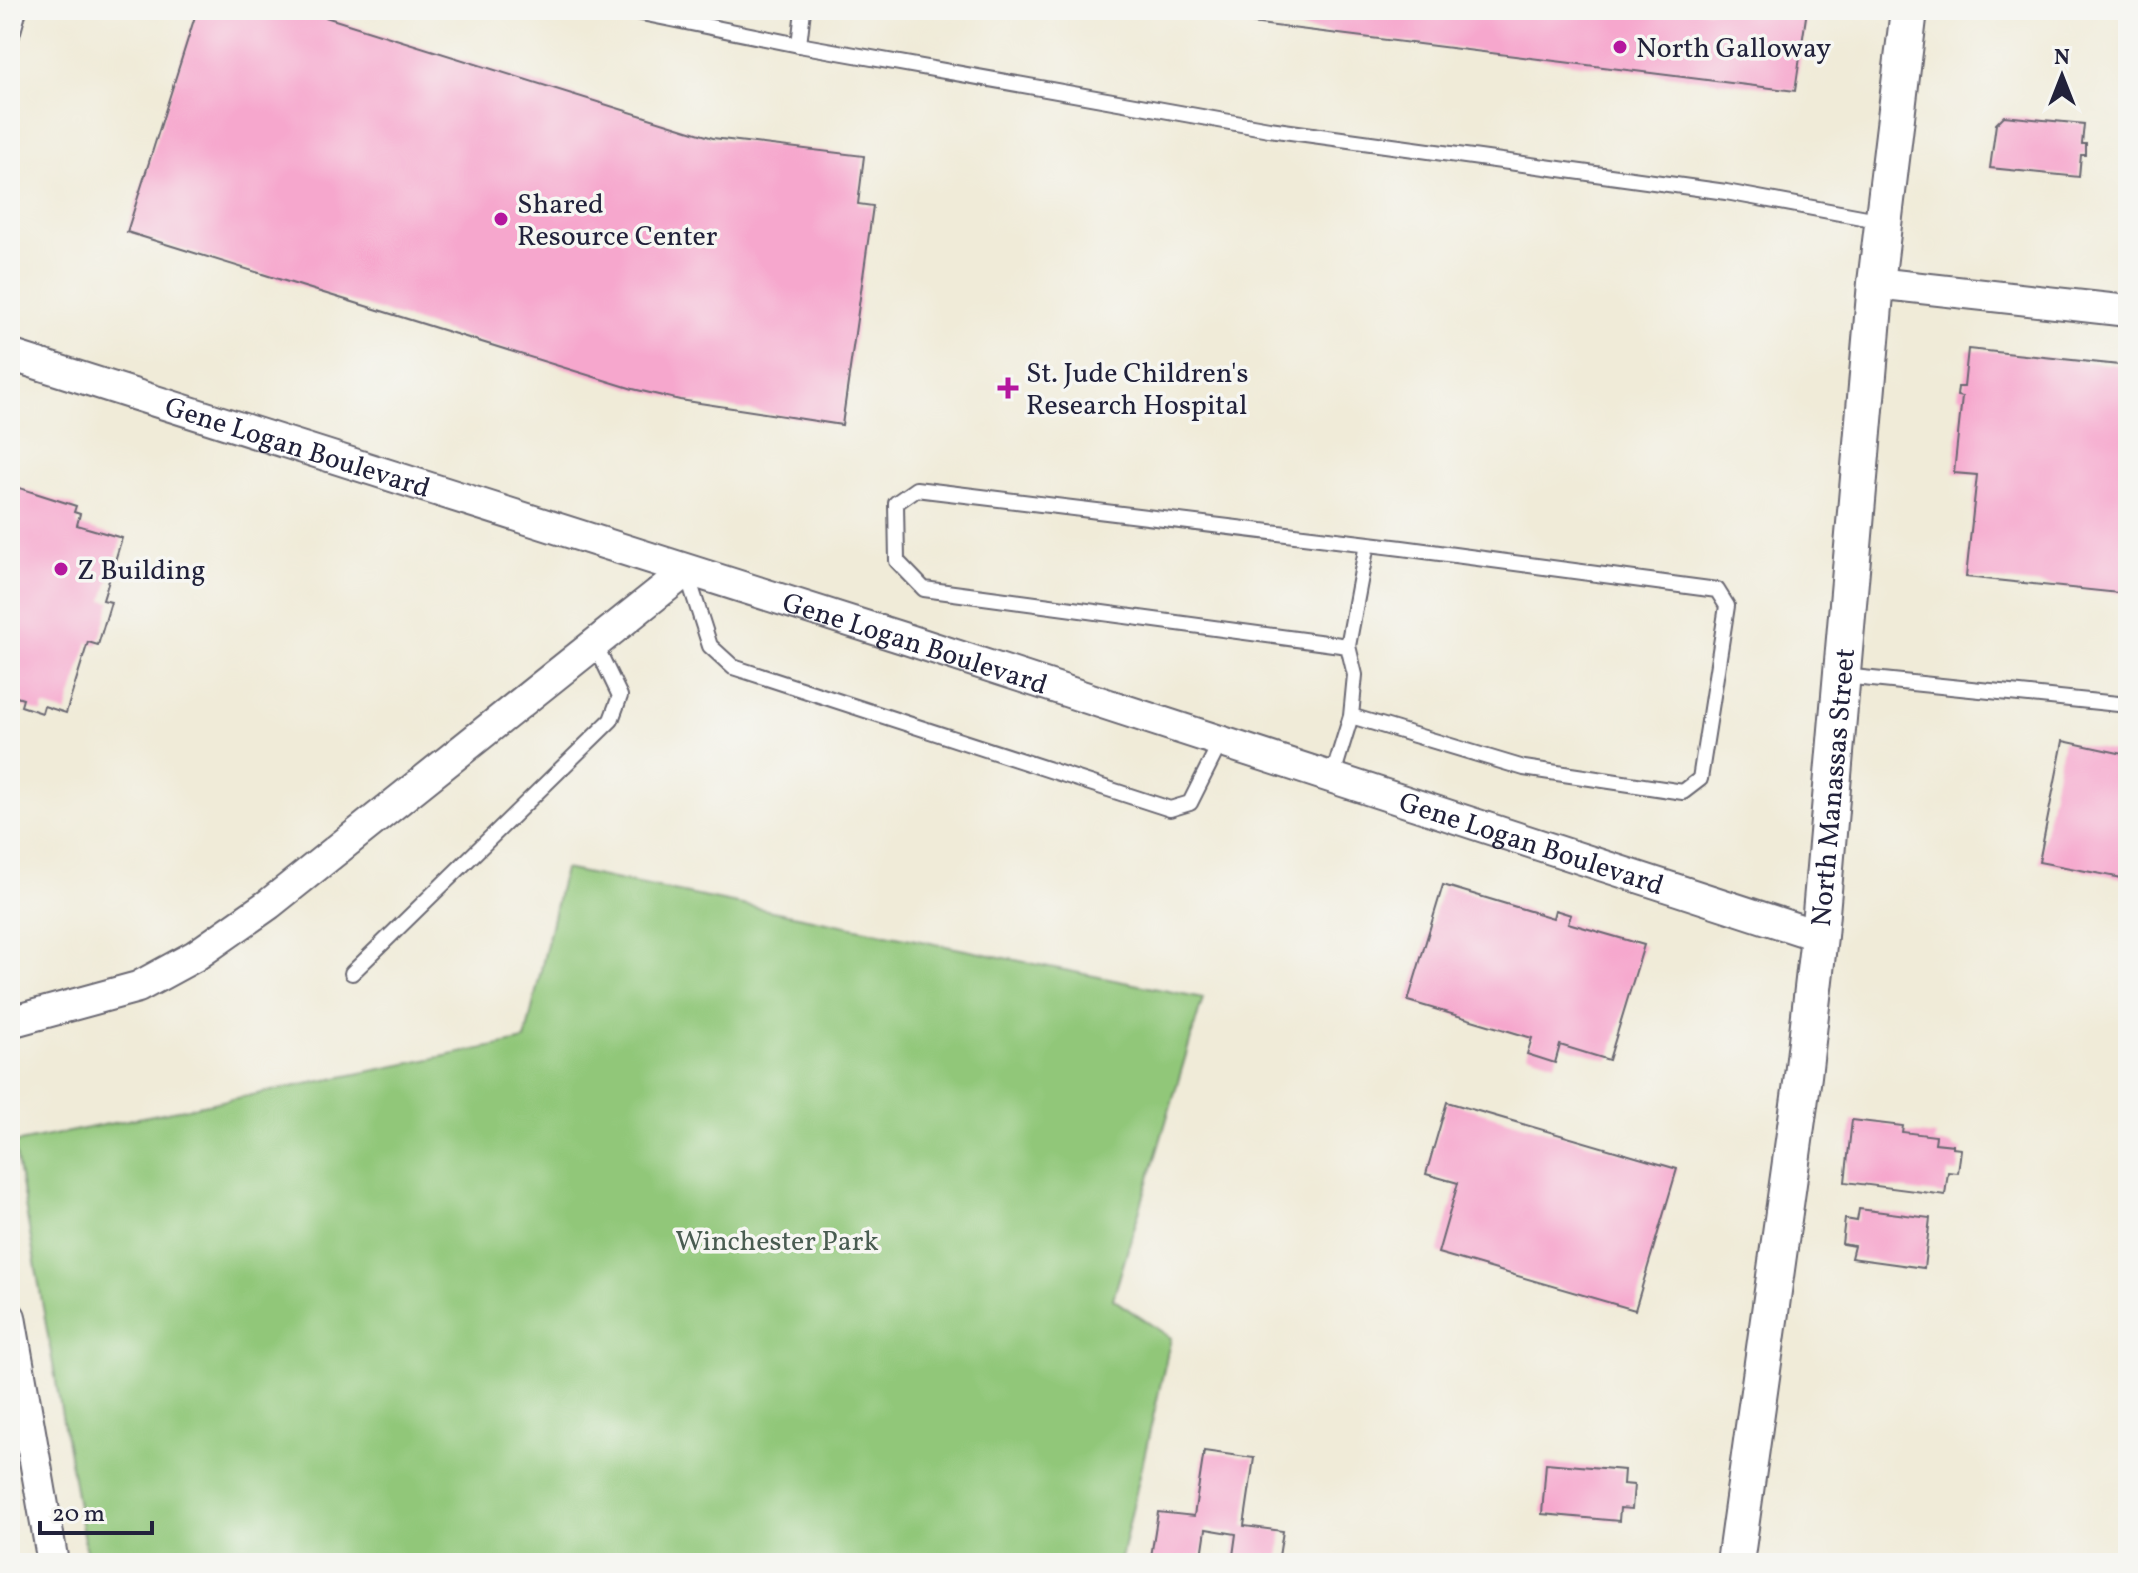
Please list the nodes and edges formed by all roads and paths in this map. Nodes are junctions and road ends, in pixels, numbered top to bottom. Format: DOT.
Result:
graph roads {
  1 [pos="19,10"];
  2 [pos="627,10"];
  3 [pos="803,10"];
  4 [pos="1909,10"];
  5 [pos="10,42"];
  6 [pos="799,45"];
  7 [pos="1883,221"];
  8 [pos="1876,283"];
  9 [pos="2128,311"];
  10 [pos="10,355"];
  11 [pos="1367,544"];
  12 [pos="686,571"];
  13 [pos="595,644"];
  14 [pos="1348,646"];
  15 [pos="1842,676"];
  16 [pos="2128,705"];
  17 [pos="1351,716"];
  18 [pos="1221,741"];
  19 [pos="1332,778"];
  20 [pos="1819,936"];
  21 [pos="352,973"];
  22 [pos="10,1022"];
  23 [pos="10,1317"];
  24 [pos="53,1563"];
  25 [pos="1735,1563"];
  1 -- 5 [label="lane"];
  2 -- 6 [label="lane"];
  3 -- 6 [label="lane"];
  4 -- 7 [label="street, North Manassas Street"];
  6 -- 7 [label="lane"];
  7 -- 8 [label="street, North Manassas Street"];
  8 -- 9 [label="street"];
  8 -- 15 [label="street, North Manassas Street"];
  10 -- 12 [label="street, Gene Logan Boulevard"];
  11 -- 14 [label="lane"];
  11 -- 14 [label="lane"];
  11 -- 17 [label="lane"];
  12 -- 13 [label="street"];
  12 -- 18 [label="street, Gene Logan Boulevard"];
  12 -- 18 [label="lane"];
  13 -- 21 [label="lane"];
  13 -- 22 [label="street"];
  14 -- 17 [label="lane"];
  15 -- 16 [label="lane"];
  15 -- 20 [label="street, North Manassas Street"];
  17 -- 19 [label="lane"];
  18 -- 19 [label="street, Gene Logan Boulevard"];
  19 -- 20 [label="street, Gene Logan Boulevard"];
  20 -- 25 [label="street, North Manassas Street"];
  23 -- 24 [label="street"];
}
